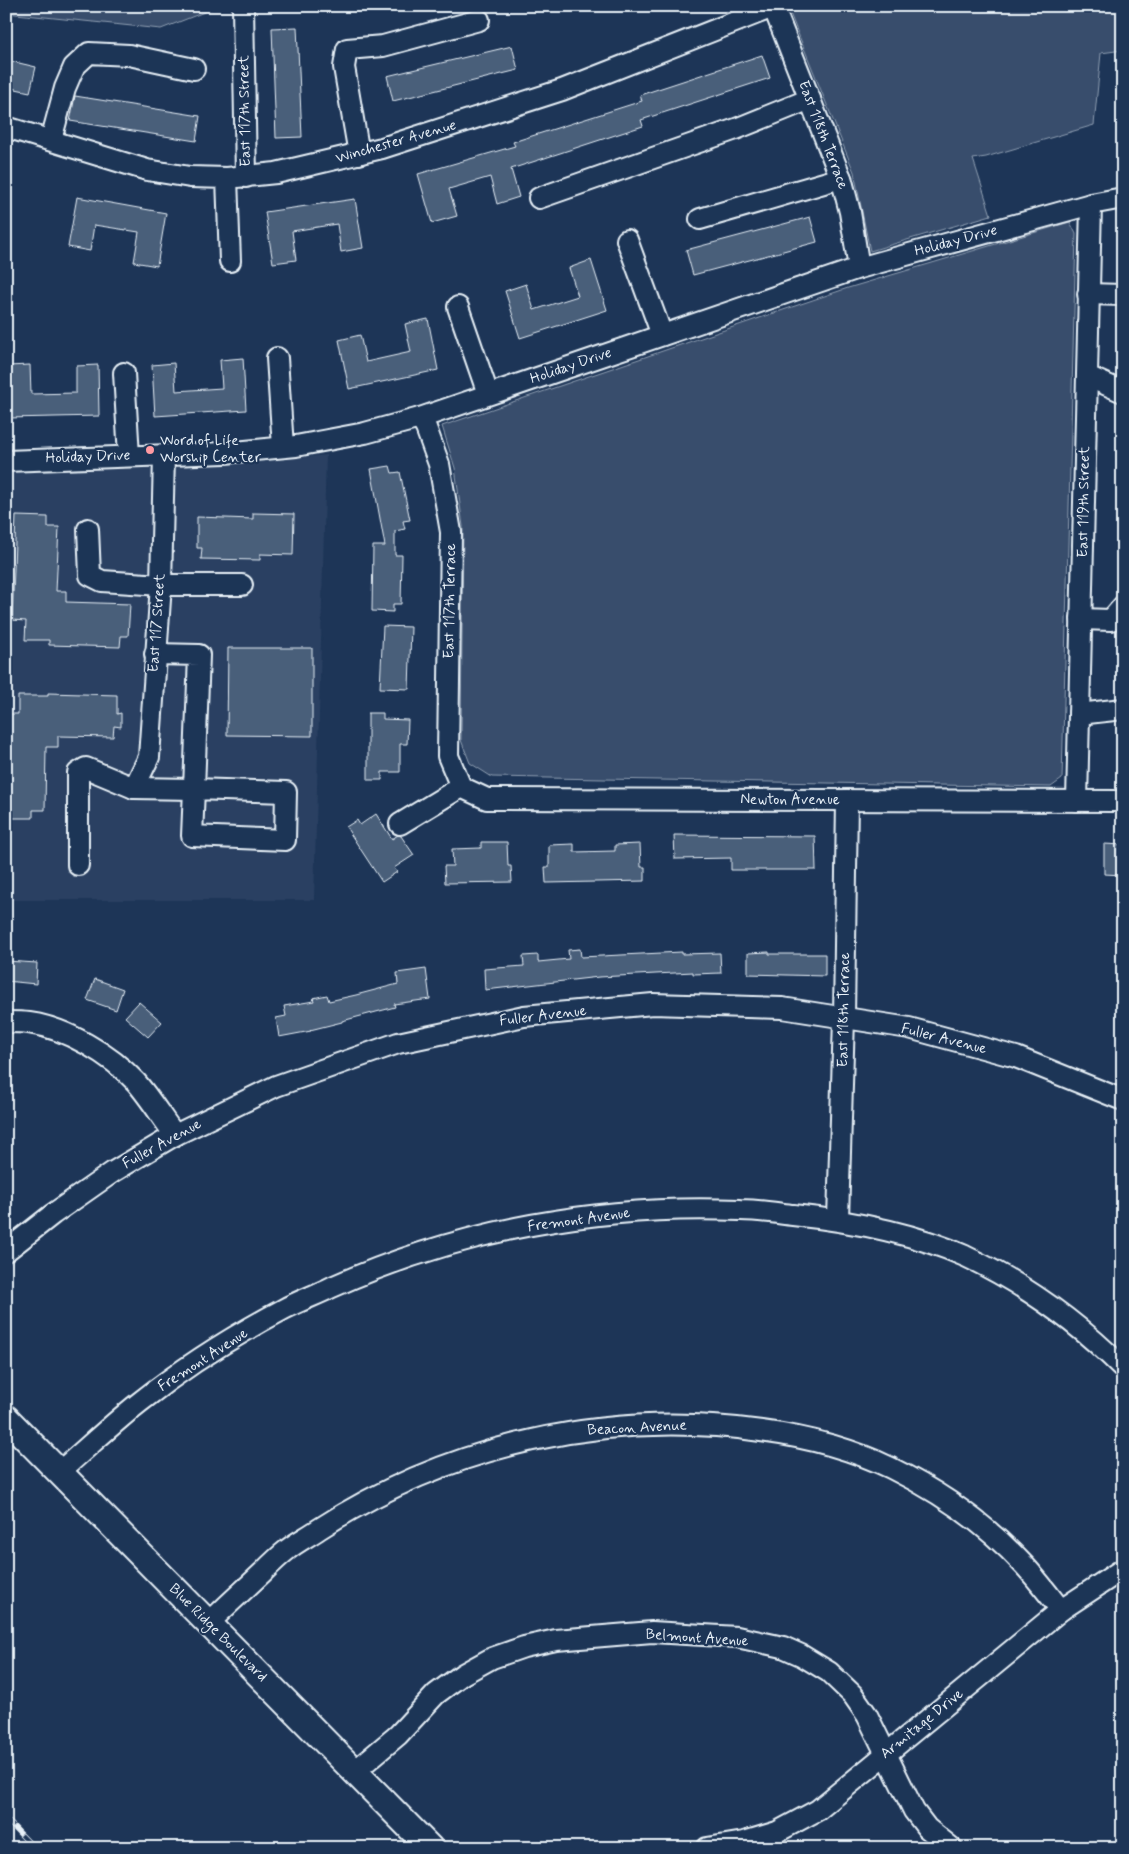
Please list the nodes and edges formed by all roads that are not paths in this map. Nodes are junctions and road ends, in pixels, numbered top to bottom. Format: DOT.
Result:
graph roads {
  1 [pos="243,6"];
  2 [pos="773,7"];
  3 [pos="479,20"];
  4 [pos="194,69"];
  5 [pos="810,99"];
  6 [pos="6,127"];
  7 [pos="51,140"];
  8 [pos="358,154"];
  9 [pos="237,177"];
  10 [pos="841,178"];
  11 [pos="539,198"];
  12 [pos="1123,198"];
  13 [pos="1090,204"];
  14 [pos="700,219"];
  15 [pos="627,240"];
  16 [pos="230,262"];
  17 [pos="859,268"];
  18 [pos="1088,294"];
  19 [pos="1123,295"];
  20 [pos="458,307"];
  21 [pos="662,335"];
  22 [pos="277,358"];
  23 [pos="124,373"];
  24 [pos="1087,376"];
  25 [pos="1123,392"];
  26 [pos="488,394"];
  27 [pos="420,418"];
  28 [pos="283,447"];
  29 [pos="164,455"];
  30 [pos="129,456"];
  31 [pos="8,459"];
  32 [pos="88,529"];
  33 [pos="242,584"];
  34 [pos="160,585"];
  35 [pos="1123,606"];
  36 [pos="1081,619"];
  37 [pos="155,654"];
  38 [pos="1123,709"];
  39 [pos="1079,714"];
  40 [pos="461,787"];
  41 [pos="134,788"];
  42 [pos="194,790"];
  43 [pos="847,800"];
  44 [pos="1077,800"];
  45 [pos="1123,800"];
  46 [pos="400,824"];
  47 [pos="78,865"];
  48 [pos="844,1018"];
  49 [pos="6,1022"];
  50 [pos="1123,1100"];
  51 [pos="175,1135"];
  52 [pos="838,1220"];
  53 [pos="6,1250"];
  54 [pos="1123,1368"];
  55 [pos="6,1418"];
  56 [pos="59,1472"];
  57 [pos="1123,1569"];
  58 [pos="1061,1610"];
  59 [pos="209,1623"];
  60 [pos="886,1754"];
  61 [pos="355,1771"];
  62 [pos="430,1848"];
  63 [pos="707,1848"];
  64 [pos="952,1848"];
  1 -- 9 [label="street, East 117th Street"];
  2 -- 5 [label="street, East 118th Terrace"];
  2 -- 8 [label="street, Winchester Avenue"];
  3 -- 8 [label="street"];
  4 -- 7 [label="street"];
  5 -- 10 [label="street, East 118th Terrace"];
  5 -- 11 [label="street"];
  6 -- 7 [label="street, Winchester Avenue"];
  7 -- 9 [label="street, Winchester Avenue"];
  8 -- 9 [label="street, Winchester Avenue"];
  9 -- 16 [label="street, East 117th Street"];
  10 -- 14 [label="street"];
  10 -- 17 [label="street, East 118th Terrace"];
  12 -- 13 [label="street, Holiday Drive"];
  13 -- 17 [label="street, Holiday Drive"];
  13 -- 18 [label="street, East 119th Street"];
  15 -- 21 [label="street"];
  17 -- 21 [label="street, Holiday Drive"];
  18 -- 19 [label="street"];
  18 -- 24 [label="street, East 119th Street"];
  20 -- 26 [label="street"];
  21 -- 26 [label="street, Holiday Drive"];
  22 -- 28 [label="street"];
  23 -- 30 [label="street"];
  24 -- 25 [label="street"];
  24 -- 36 [label="street, East 119th Street"];
  26 -- 27 [label="street, Holiday Drive"];
  27 -- 28 [label="street, Holiday Drive"];
  27 -- 40 [label="street, East 117th Terrace"];
  28 -- 29 [label="street, Holiday Drive"];
  29 -- 30 [label="street, Holiday Drive"];
  29 -- 34 [label="street, East 117 Street"];
  30 -- 31 [label="street, Holiday Drive"];
  32 -- 34 [label="street"];
  33 -- 34 [label="street"];
  34 -- 37 [label="street, East 117 Street"];
  35 -- 36 [label="street"];
  36 -- 39 [label="street, East 119th Street"];
  37 -- 41 [label="street, East 117 Street"];
  37 -- 42 [label="street"];
  38 -- 39 [label="street"];
  39 -- 44 [label="street, East 119th Street"];
  40 -- 43 [label="street, Newton Avenue"];
  40 -- 46 [label="street"];
  41 -- 42 [label="street"];
  41 -- 47 [label="street"];
  42 -- 42 [label="street"];
  43 -- 44 [label="street, Newton Avenue"];
  43 -- 48 [label="street, East 118th Terrace"];
  44 -- 45 [label="street, Newton Avenue"];
  48 -- 50 [label="street, Fuller Avenue"];
  48 -- 51 [label="street, Fuller Avenue"];
  48 -- 52 [label="street, East 118th Terrace"];
  49 -- 51 [label="street"];
  51 -- 53 [label="street, Fuller Avenue"];
  52 -- 54 [label="street, Fremont Avenue"];
  52 -- 56 [label="street, Fremont Avenue"];
  55 -- 56 [label="main road, Blue Ridge Boulevard"];
  56 -- 59 [label="main road, Blue Ridge Boulevard"];
  57 -- 58 [label="street, Armitage Drive"];
  58 -- 59 [label="street, Beacon Avenue"];
  58 -- 60 [label="street, Armitage Drive"];
  59 -- 61 [label="main road, Blue Ridge Boulevard"];
  60 -- 61 [label="street, Belmont Avenue"];
  60 -- 63 [label="street, Armitage Drive"];
  60 -- 64 [label="street, Belmont Avenue"];
  61 -- 62 [label="main road, Blue Ridge Boulevard"];
}
